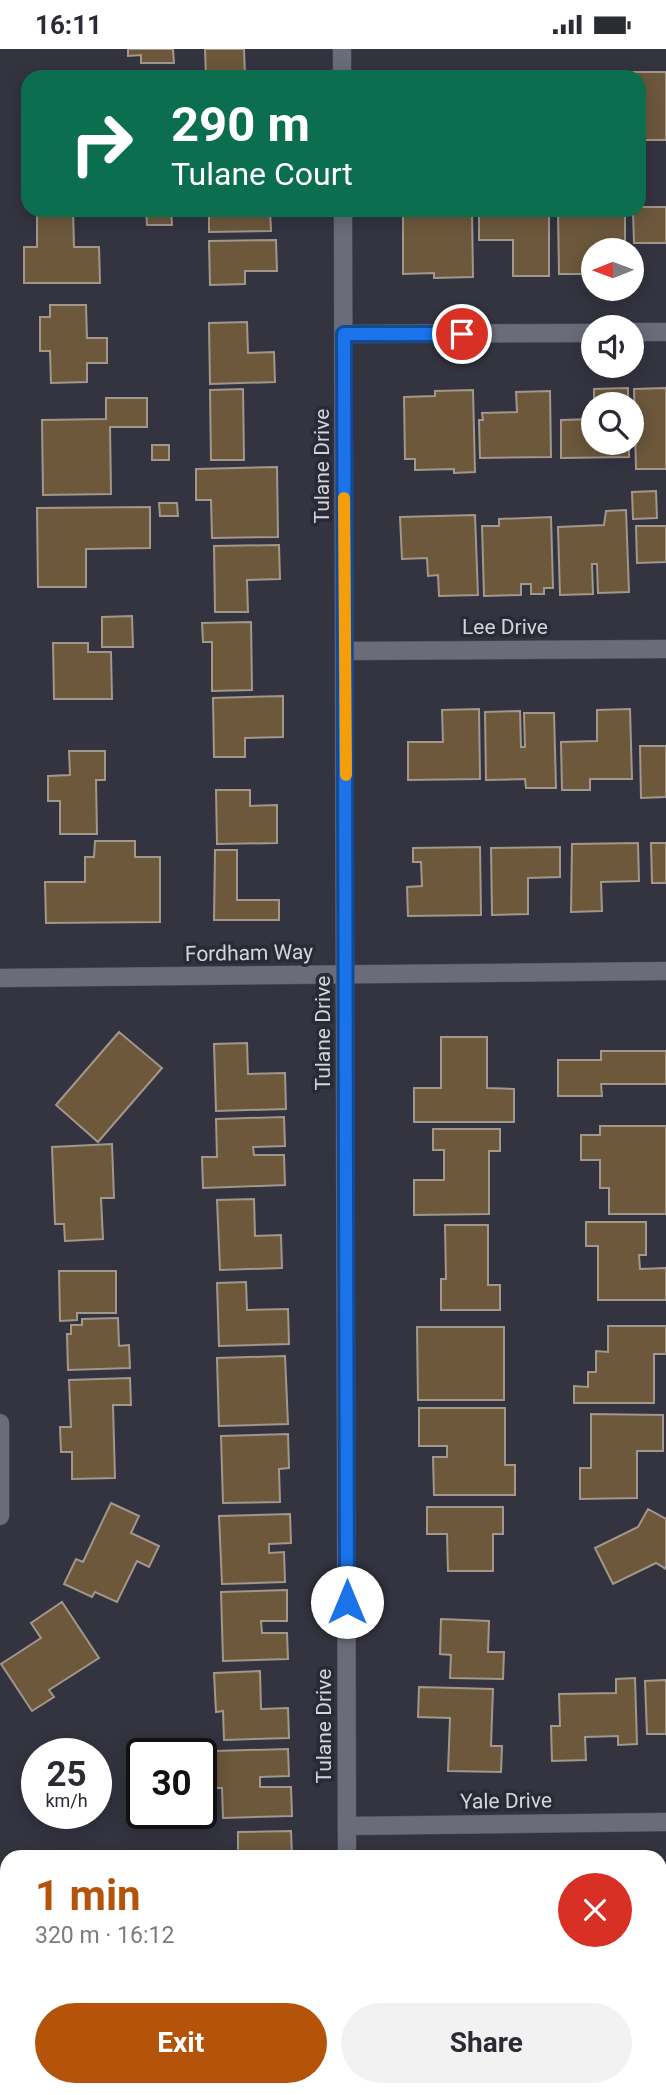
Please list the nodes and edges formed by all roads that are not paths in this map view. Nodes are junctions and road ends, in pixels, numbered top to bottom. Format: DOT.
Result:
graph roads {
  1 [pos="342,49"];
  2 [pos="342,70"];
  3 [pos="343,217"];
  4 [pos="666,332"];
  5 [pos="581,333"];
  6 [pos="644,333"];
  7 [pos="344,334"];
  8 [pos="666,649"];
  9 [pos="345,651"];
  10 [pos="666,971"];
  11 [pos="346,975"];
  12 [pos="0,978"];
  13 [pos="0,1423"];
  14 [pos="0,1516"];
  15 [pos="666,1822"];
  16 [pos="347,1826"];
  17 [pos="347,1850"];
  1 -- 2 [label="street"];
  3 -- 7 [label="street, Tulane Drive"];
  4 -- 6 [label="street"];
  5 -- 7 [label="street"];
  7 -- 9 [label="street, Tulane Drive"];
  8 -- 9 [label="street, Lee Drive"];
  9 -- 11 [label="street, Tulane Drive"];
  10 -- 11 [label="street, Fordham Way"];
  11 -- 12 [label="street, Fordham Way"];
  11 -- 16 [label="street, Tulane Drive"];
  13 -- 14 [label="street"];
  15 -- 16 [label="street, Yale Drive"];
  16 -- 17 [label="street, Tulane Drive"];
}
